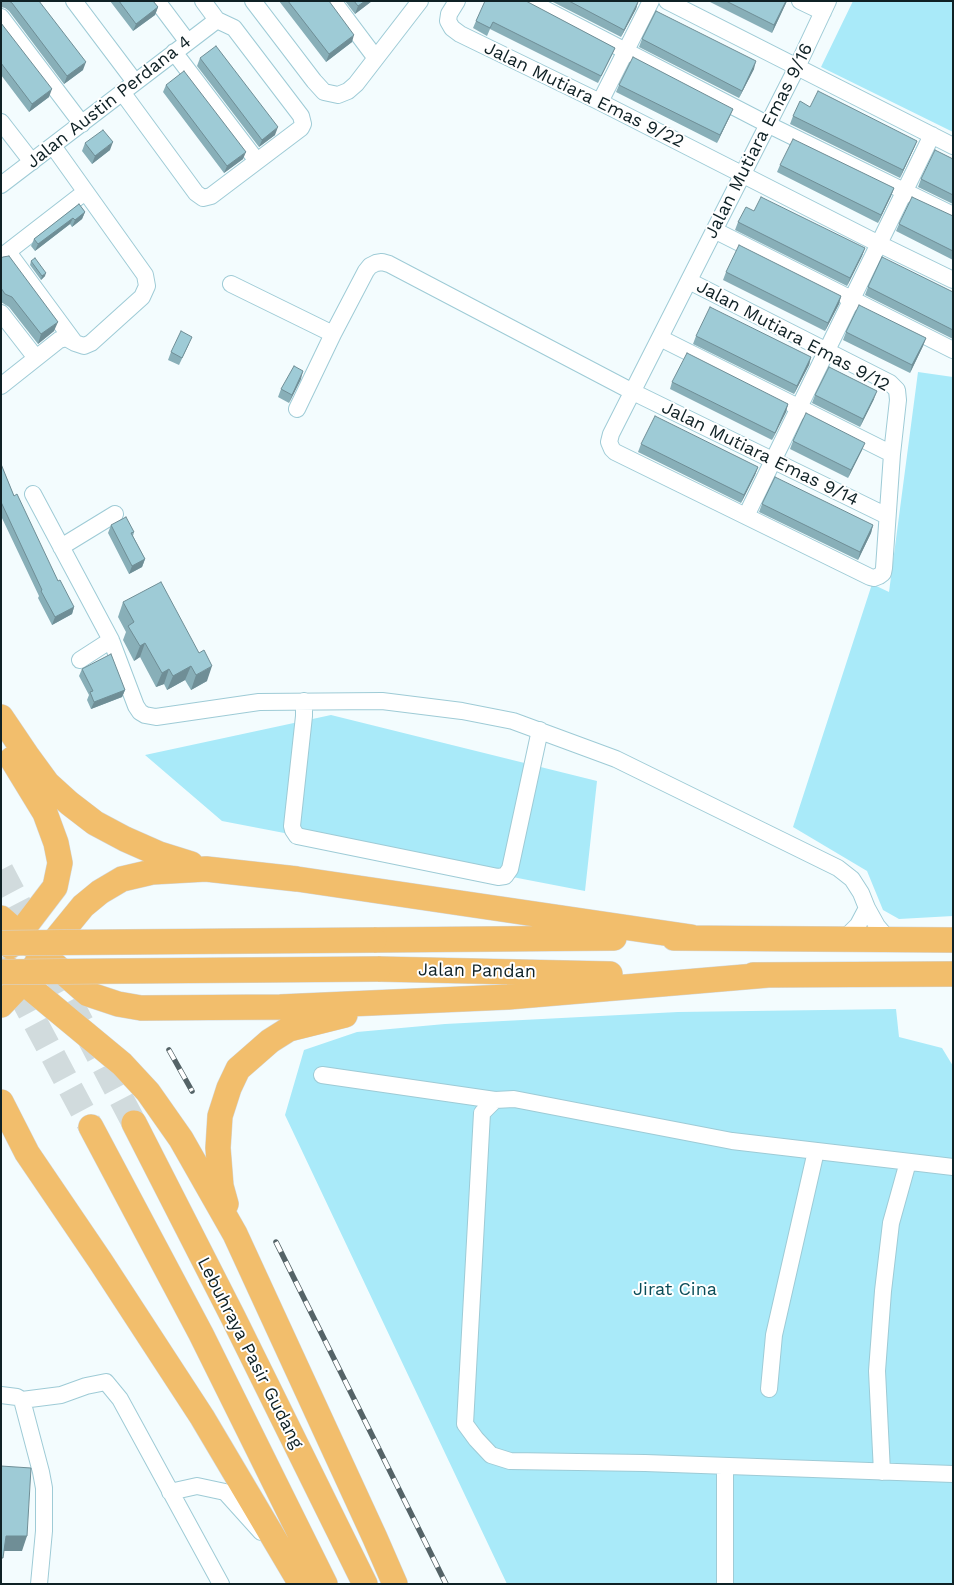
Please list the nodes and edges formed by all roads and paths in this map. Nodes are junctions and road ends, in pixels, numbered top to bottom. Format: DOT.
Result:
graph roads {
  1 [pos="74,1"];
  2 [pos="157,1"];
  3 [pos="203,1"];
  4 [pos="253,1"];
  5 [pos="333,1"];
  6 [pos="420,1"];
  7 [pos="457,1"];
  8 [pos="529,1"];
  9 [pos="651,1"];
  10 [pos="667,1"];
  11 [pos="800,1"];
  12 [pos="825,7"];
  13 [pos="1,17"];
  14 [pos="217,20"];
  15 [pos="187,41"];
  16 [pos="626,51"];
  17 [pos="174,52"];
  18 [pos="376,57"];
  19 [pos="797,67"];
  20 [pos="135,82"];
  21 [pos="122,92"];
  22 [pos="600,102"];
  23 [pos="1,122"];
  24 [pos="82,124"];
  25 [pos="767,124"];
  26 [pos="932,135"];
  27 [pos="53,146"];
  28 [pos="953,146"];
  29 [pos="32,162"];
  30 [pos="257,162"];
  31 [pos="743,174"];
  32 [pos="1,185"];
  33 [pos="904,191"];
  34 [pos="85,192"];
  35 [pos="953,215"];
  36 [pos="714,230"];
  37 [pos="878,244"];
  38 [pos="4,254"];
  39 [pos="953,280"];
  40 [pos="688,281"];
  41 [pos="232,284"];
  42 [pos="852,299"];
  43 [pos="1,313"];
  44 [pos="333,334"];
  45 [pos="660,338"];
  46 [pos="75,343"];
  47 [pos="827,350"];
  48 [pos="953,350"];
  49 [pos="36,358"];
  50 [pos="1,386"];
  51 [pos="632,392"];
  52 [pos="798,408"];
  53 [pos="297,409"];
  54 [pos="892,454"];
  55 [pos="773,461"];
  56 [pos="33,494"];
  57 [pos="115,514"];
  58 [pos="746,516"];
  59 [pos="887,516"];
  60 [pos="61,547"];
  61 [pos="111,640"];
  62 [pos="80,660"];
  63 [pos="304,701"];
  64 [pos="1,717"];
  65 [pos="540,730"];
  66 [pos="1,741"];
  67 [pos="206,869"];
  68 [pos="867,908"];
  69 [pos="7,932"];
  70 [pos="691,938"];
  71 [pos="844,939"];
  72 [pos="889,940"];
  73 [pos="953,940"];
  74 [pos="43,955"];
  75 [pos="1,960"];
  76 [pos="953,974"];
  77 [pos="768,975"];
  78 [pos="12,977"];
  79 [pos="399,1002"];
  80 [pos="1,1005"];
  81 [pos="322,1075"];
  82 [pos="495,1100"];
  83 [pos="1,1102"];
  84 [pos="134,1123"];
  85 [pos="1,1125"];
  86 [pos="90,1127"];
  87 [pos="816,1151"];
  88 [pos="27,1153"];
  89 [pos="908,1162"];
  90 [pos="953,1167"];
  91 [pos="235,1234"];
  92 [pos="770,1390"];
  93 [pos="1,1395"];
  94 [pos="22,1400"];
  95 [pos="725,1466"];
  96 [pos="882,1472"];
  97 [pos="953,1474"];
  98 [pos="170,1492"];
  99 [pos="295,1574"];
  100 [pos="39,1584"];
  101 [pos="221,1584"];
  102 [pos="325,1584"];
  103 [pos="365,1584"];
  104 [pos="395,1584"];
  105 [pos="724,1584"];
  1 -- 20 [label="street"];
  2 -- 15 [label="street"];
  3 -- 14 [label="street"];
  4 -- 18 [label="street"];
  5 -- 18 [label="street"];
  6 -- 18 [label="street"];
  7 -- 22 [label="street, Jalan Mutiara Emas 9/22"];
  8 -- 16 [label="street"];
  9 -- 16 [label="street"];
  10 -- 19 [label="street"];
  11 -- 12 [label="street"];
  12 -- 19 [label="street, Jalan Mutiara Emas 9/16"];
  13 -- 24 [label="street"];
  14 -- 15 [label="street, Jalan Austin Perdana 4"];
  14 -- 30 [label="street"];
  15 -- 17 [label="street, Jalan Austin Perdana 4"];
  16 -- 22 [label="street"];
  16 -- 25 [label="street"];
  17 -- 20 [label="street, Jalan Austin Perdana 4"];
  17 -- 30 [label="street"];
  19 -- 25 [label="street, Jalan Mutiara Emas 9/16"];
  19 -- 26 [label="street"];
  20 -- 21 [label="street, Jalan Austin Perdana 4"];
  21 -- 24 [label="street, Jalan Austin Perdana 4"];
  21 -- 30 [label="street"];
  22 -- 31 [label="street, Jalan Mutiara Emas 9/22"];
  23 -- 29 [label="street"];
  24 -- 27 [label="street, Jalan Austin Perdana 4"];
  25 -- 31 [label="street, Jalan Mutiara Emas 9/16"];
  25 -- 33 [label="street"];
  26 -- 28 [label="street"];
  26 -- 33 [label="street"];
  27 -- 29 [label="street, Jalan Austin Perdana 4"];
  27 -- 34 [label="street"];
  29 -- 32 [label="street, Jalan Austin Perdana 4"];
  31 -- 36 [label="street, Jalan Mutiara Emas 9/16"];
  31 -- 37 [label="street, Jalan Mutiara Emas 9/22"];
  33 -- 35 [label="street"];
  33 -- 37 [label="street"];
  34 -- 38 [label="street"];
  34 -- 46 [label="street"];
  36 -- 40 [label="street, Jalan Mutiara Emas 9/16"];
  36 -- 42 [label="street"];
  37 -- 39 [label="street, Jalan Mutiara Emas 9/22"];
  37 -- 42 [label="street"];
  38 -- 46 [label="street"];
  40 -- 45 [label="street, Jalan Mutiara Emas 9/16"];
  40 -- 47 [label="street, Jalan Mutiara Emas 9/12"];
  41 -- 44 [label="street"];
  42 -- 47 [label="street"];
  42 -- 48 [label="street"];
  43 -- 49 [label="street"];
  44 -- 51 [label="street, Jalan Mutiara Emas 9/14"];
  44 -- 53 [label="street"];
  45 -- 51 [label="street, Jalan Mutiara Emas 9/16"];
  45 -- 52 [label="street"];
  46 -- 49 [label="street"];
  47 -- 52 [label="street"];
  47 -- 54 [label="street, Jalan Mutiara Emas 9/12"];
  49 -- 50 [label="street"];
  51 -- 55 [label="street, Jalan Mutiara Emas 9/14"];
  51 -- 58 [label="street, Jalan Mutiara Emas 9/16"];
  52 -- 54 [label="street"];
  52 -- 55 [label="street"];
  54 -- 59 [label="street"];
  55 -- 58 [label="street"];
  55 -- 59 [label="street, Jalan Mutiara Emas 9/14"];
  56 -- 60 [label="street"];
  57 -- 60 [label="street"];
  58 -- 59 [label="street"];
  60 -- 61 [label="street"];
  61 -- 62 [label="street"];
  61 -- 63 [label="street"];
  63 -- 65 [label="street"];
  63 -- 65 [label="street"];
  64 -- 67 [label="highway"];
  65 -- 68 [label="street"];
  66 -- 69 [label="highway"];
  67 -- 70 [label="highway"];
  67 -- 74 [label="highway"];
  68 -- 71 [label="street"];
  68 -- 72 [label="street"];
  69 -- 70 [label="highway, Jalan Pandan, bridge"];
  69 -- 74 [label="highway"];
  69 -- 75 [label="highway"];
  70 -- 71 [label="highway, Jalan Pandan"];
  71 -- 72 [label="highway, Jalan Pandan"];
  72 -- 73 [label="highway, Jalan Pandan"];
  74 -- 78 [label="highway"];
  74 -- 79 [label="highway"];
  75 -- 78 [label="highway"];
  76 -- 77 [label="highway, Jalan Pandan"];
  77 -- 78 [label="highway, Jalan Pandan, bridge"];
  77 -- 79 [label="highway"];
  78 -- 80 [label="highway"];
  78 -- 91 [label="highway"];
  79 -- 91 [label="highway"];
  81 -- 82 [label="street"];
  82 -- 87 [label="street"];
  82 -- 95 [label="street"];
  83 -- 88 [label="highway"];
  84 -- 103 [label="highway, Lebuhraya Pasir Gudang"];
  85 -- 88 [label="highway"];
  86 -- 102 [label="highway, Lebuhraya Pasir Gudang"];
  87 -- 89 [label="street"];
  87 -- 92 [label="street"];
  88 -- 99 [label="highway"];
  89 -- 90 [label="street"];
  89 -- 96 [label="street"];
  91 -- 104 [label="highway"];
  93 -- 94 [label="street"];
  94 -- 98 [label="street"];
  94 -- 100 [label="street"];
  95 -- 96 [label="street"];
  95 -- 105 [label="street"];
  96 -- 97 [label="street"];
  98 -- 99 [label="street"];
  98 -- 101 [label="street"];
}
